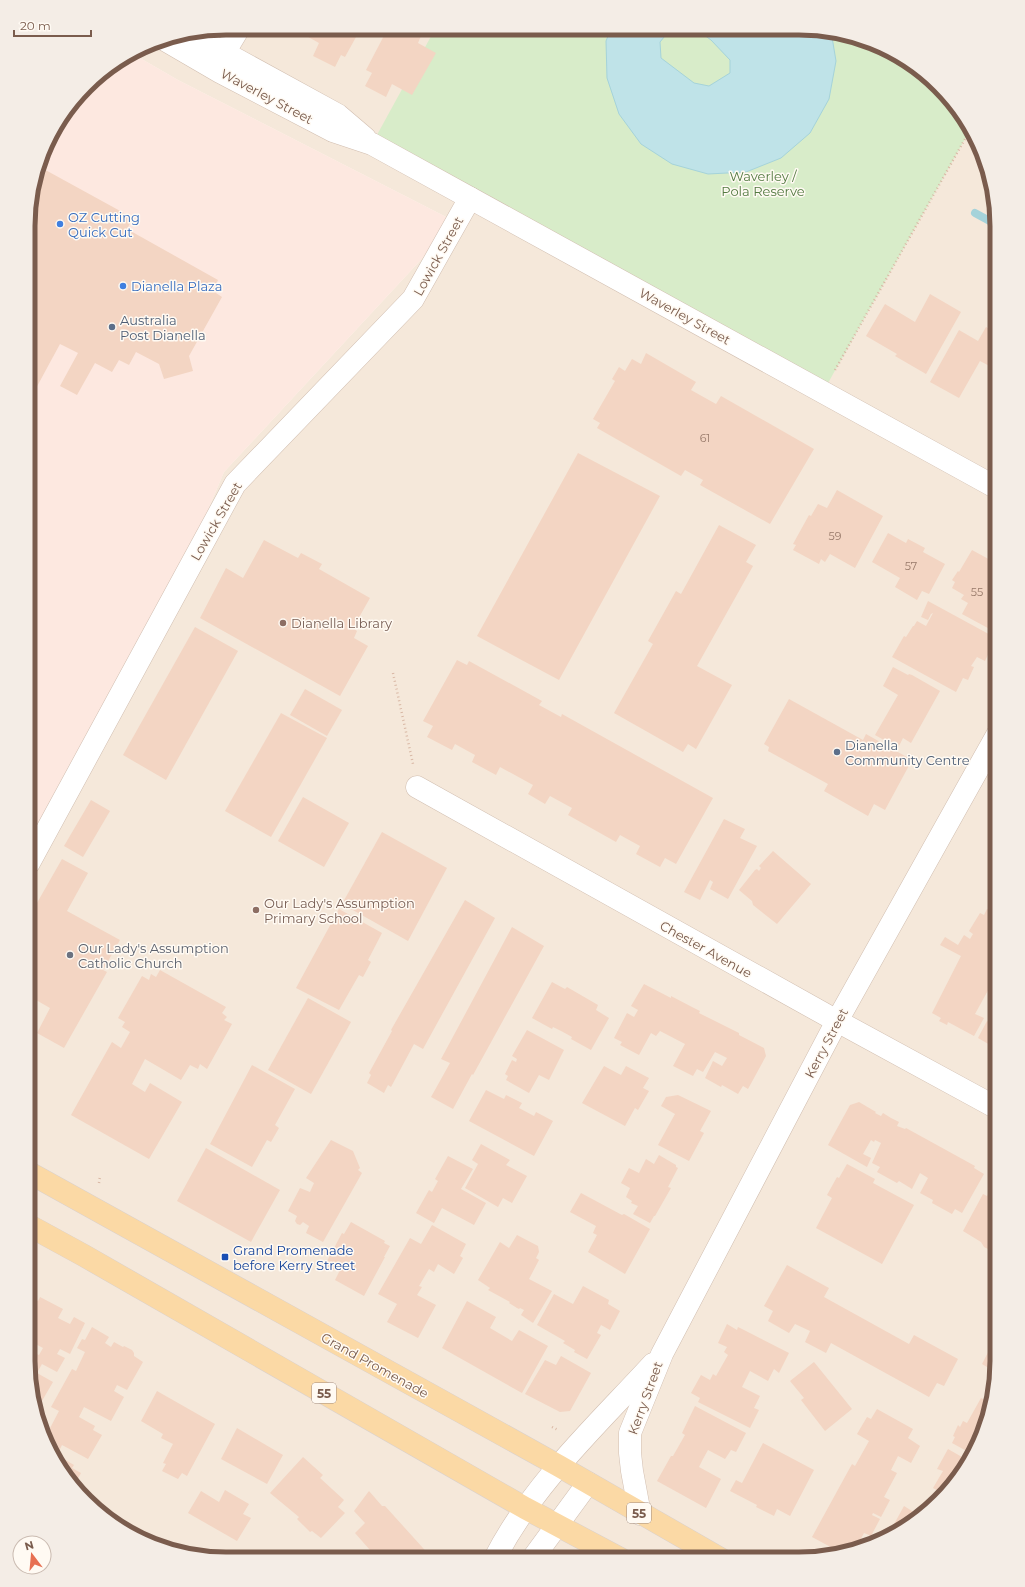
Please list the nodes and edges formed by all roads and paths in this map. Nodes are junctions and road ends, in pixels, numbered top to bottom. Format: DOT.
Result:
graph roads {
  1 [pos="235,35"];
  2 [pos="195,38"];
  3 [pos="173,43"];
  4 [pos="219,61"];
  5 [pos="967,136"];
  6 [pos="470,198"];
  7 [pos="823,392"];
  8 [pos="990,484"];
  9 [pos="393,673"];
  10 [pos="990,748"];
  11 [pos="418,787"];
  12 [pos="35,852"];
  13 [pos="837,1021"];
  14 [pos="990,1104"];
  15 [pos="35,1176"];
  16 [pos="35,1229"];
  17 [pos="662,1354"];
  18 [pos="559,1466"];
  19 [pos="588,1483"];
  20 [pos="526,1508"];
  21 [pos="640,1514"];
  22 [pos="557,1524"];
  23 [pos="498,1552"];
  24 [pos="537,1552"];
  25 [pos="611,1552"];
  26 [pos="708,1552"];
  1 -- 4 [label="street"];
  2 -- 4 [label="street, Waverley Street"];
  3 -- 4 [label="street, Waverley Street"];
  4 -- 6 [label="street, Waverley Street"];
  5 -- 7 [label="path"];
  6 -- 7 [label="street, Waverley Street"];
  6 -- 12 [label="street, Lowick Street"];
  7 -- 8 [label="street, Waverley Street"];
  9 -- 11 [label="path"];
  10 -- 13 [label="street, Kerry Street"];
  11 -- 13 [label="street, Chester Avenue"];
  13 -- 14 [label="street, Chester Avenue"];
  13 -- 17 [label="street, Kerry Street"];
  15 -- 18 [label="main road, Grand Promenade / 55"];
  16 -- 20 [label="main road, 55"];
  17 -- 18 [label="street, Kerry Street"];
  17 -- 21 [label="street, Kerry Street"];
  18 -- 19 [label="main road, Grand Promenade / 55"];
  18 -- 20 [label="street, Kerry Street"];
  19 -- 21 [label="main road, Grand Promenade / 55"];
  19 -- 22 [label="street"];
  20 -- 22 [label="main road, 55"];
  20 -- 23 [label="street, Kerry Street"];
  21 -- 26 [label="main road, Grand Promenade / 55"];
  22 -- 24 [label="street"];
  22 -- 25 [label="main road, 55"];
}
